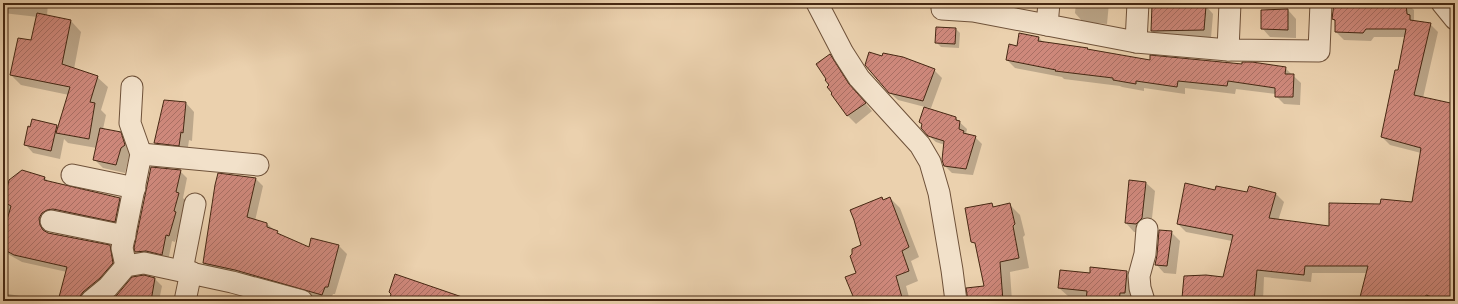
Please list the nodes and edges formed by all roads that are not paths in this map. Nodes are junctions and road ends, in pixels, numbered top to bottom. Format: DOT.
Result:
graph roads {
  1 [pos="817,3"];
  2 [pos="1048,3"];
  3 [pos="1138,3"];
  4 [pos="1230,3"];
  5 [pos="1321,3"];
  6 [pos="1442,3"];
  7 [pos="974,7"];
  8 [pos="942,9"];
  9 [pos="1455,19"];
  10 [pos="1047,25"];
  11 [pos="1136,42"];
  12 [pos="1228,50"];
  13 [pos="132,87"];
  14 [pos="141,154"];
  15 [pos="258,165"];
  16 [pos="72,175"];
  17 [pos="135,188"];
  18 [pos="195,204"];
  19 [pos="51,221"];
  20 [pos="1147,229"];
  21 [pos="125,236"];
  22 [pos="126,266"];
  23 [pos="186,271"];
  24 [pos="91,301"];
  25 [pos="185,301"];
  26 [pos="302,301"];
  27 [pos="956,301"];
  28 [pos="1144,301"];
  1 -- 27 [label="street"];
  2 -- 10 [label="street"];
  3 -- 11 [label="street"];
  4 -- 12 [label="street"];
  5 -- 12 [label="street"];
  6 -- 9 [label="street"];
  7 -- 8 [label="street"];
  7 -- 10 [label="street"];
  10 -- 11 [label="street"];
  11 -- 12 [label="street"];
  13 -- 14 [label="street"];
  14 -- 15 [label="street"];
  14 -- 17 [label="street"];
  16 -- 17 [label="street"];
  17 -- 21 [label="street"];
  18 -- 23 [label="street"];
  19 -- 21 [label="street"];
  20 -- 28 [label="street"];
  21 -- 22 [label="street"];
  22 -- 23 [label="street"];
  22 -- 24 [label="street"];
  23 -- 25 [label="street"];
  23 -- 26 [label="street"];
}
